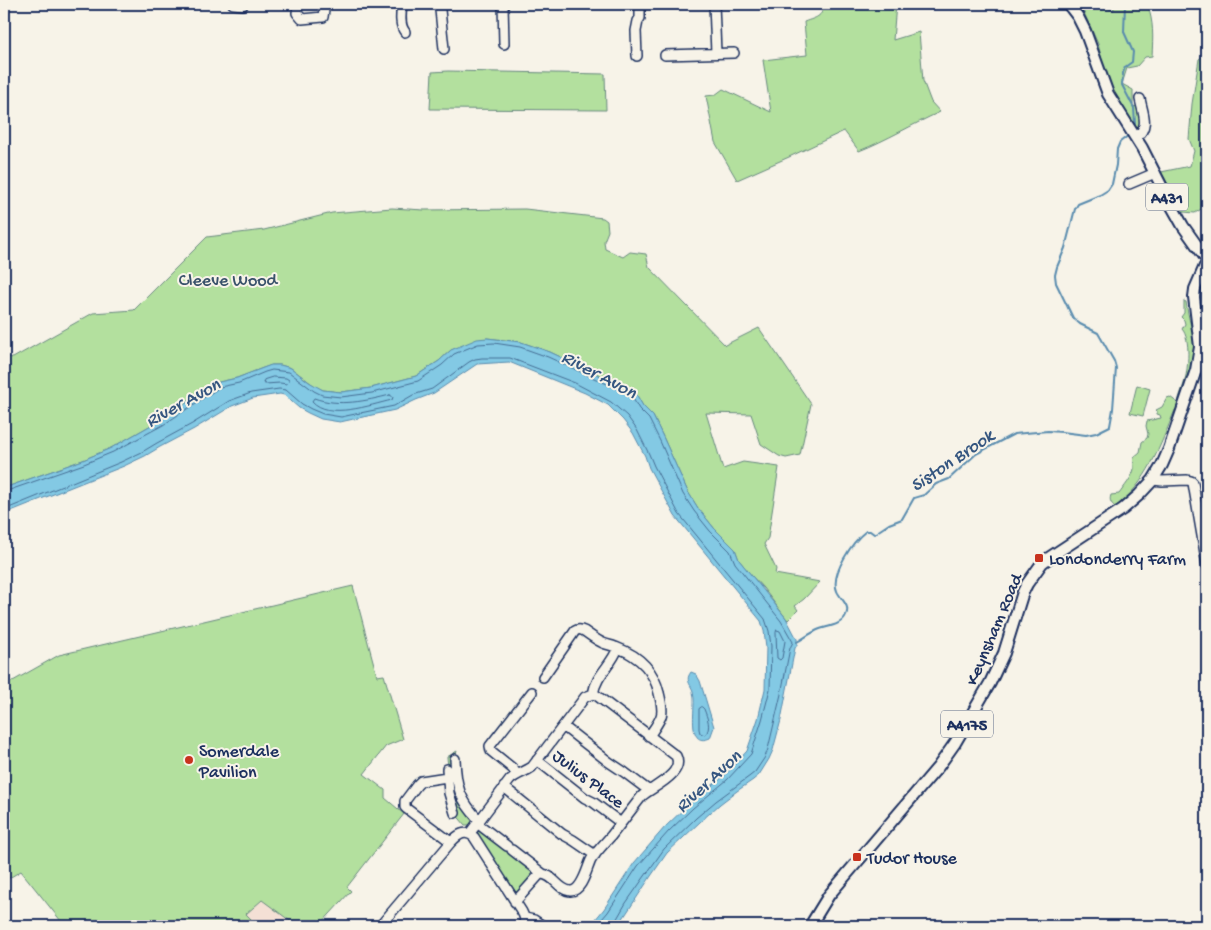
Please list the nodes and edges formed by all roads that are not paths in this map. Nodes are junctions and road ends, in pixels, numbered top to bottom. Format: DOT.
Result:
graph roads {
  1 [pos="233,4"];
  2 [pos="298,4"];
  3 [pos="402,4"];
  4 [pos="440,4"];
  5 [pos="503,4"];
  6 [pos="640,4"];
  7 [pos="714,4"];
  8 [pos="1068,4"];
  9 [pos="246,5"];
  10 [pos="324,17"];
  11 [pos="405,32"];
  12 [pos="504,44"];
  13 [pos="444,49"];
  14 [pos="716,53"];
  15 [pos="734,53"];
  16 [pos="665,55"];
  17 [pos="637,56"];
  18 [pos="1140,99"];
  19 [pos="1134,136"];
  20 [pos="1154,172"];
  21 [pos="1128,184"];
  22 [pos="1206,262"];
  23 [pos="1153,480"];
  24 [pos="1207,565"];
  25 [pos="618,648"];
  26 [pos="543,677"];
  27 [pos="532,692"];
  28 [pos="592,694"];
  29 [pos="563,726"];
  30 [pos="649,736"];
  31 [pos="455,759"];
  32 [pos="537,760"];
  33 [pos="517,774"];
  34 [pos="504,787"];
  35 [pos="648,790"];
  36 [pos="455,813"];
  37 [pos="478,822"];
  38 [pos="621,823"];
  39 [pos="470,833"];
  40 [pos="451,842"];
  41 [pos="594,855"];
  42 [pos="543,874"];
  43 [pos="516,902"];
  44 [pos="523,922"];
  45 [pos="380,926"];
  46 [pos="542,926"];
  47 [pos="810,926"];
  1 -- 9 [label="street"];
  2 -- 10 [label="street"];
  3 -- 11 [label="street"];
  4 -- 13 [label="street"];
  5 -- 12 [label="street"];
  6 -- 17 [label="street"];
  7 -- 14 [label="street"];
  8 -- 19 [label="main road, A431"];
  14 -- 15 [label="street"];
  14 -- 16 [label="street"];
  18 -- 19 [label="street"];
  19 -- 20 [label="main road, A431"];
  20 -- 21 [label="street"];
  20 -- 22 [label="main road, A431"];
  22 -- 23 [label="main road, Keynsham Road / A4175"];
  23 -- 24 [label="street"];
  23 -- 47 [label="main road, Keynsham Road / A4175"];
  25 -- 26 [label="street"];
  25 -- 28 [label="street"];
  25 -- 30 [label="street"];
  27 -- 33 [label="street"];
  28 -- 29 [label="street"];
  28 -- 30 [label="street"];
  29 -- 32 [label="street"];
  29 -- 35 [label="street"];
  30 -- 35 [label="street"];
  31 -- 37 [label="street"];
  32 -- 33 [label="street"];
  32 -- 38 [label="street, Julius Place"];
  33 -- 34 [label="street"];
  34 -- 37 [label="street"];
  34 -- 41 [label="street"];
  35 -- 38 [label="street"];
  36 -- 40 [label="street"];
  37 -- 39 [label="street"];
  37 -- 42 [label="street"];
  38 -- 41 [label="street"];
  39 -- 40 [label="street"];
  39 -- 43 [label="street"];
  40 -- 45 [label="street"];
  41 -- 42 [label="street"];
  42 -- 43 [label="street"];
  43 -- 44 [label="street"];
  44 -- 46 [label="street"];
}
